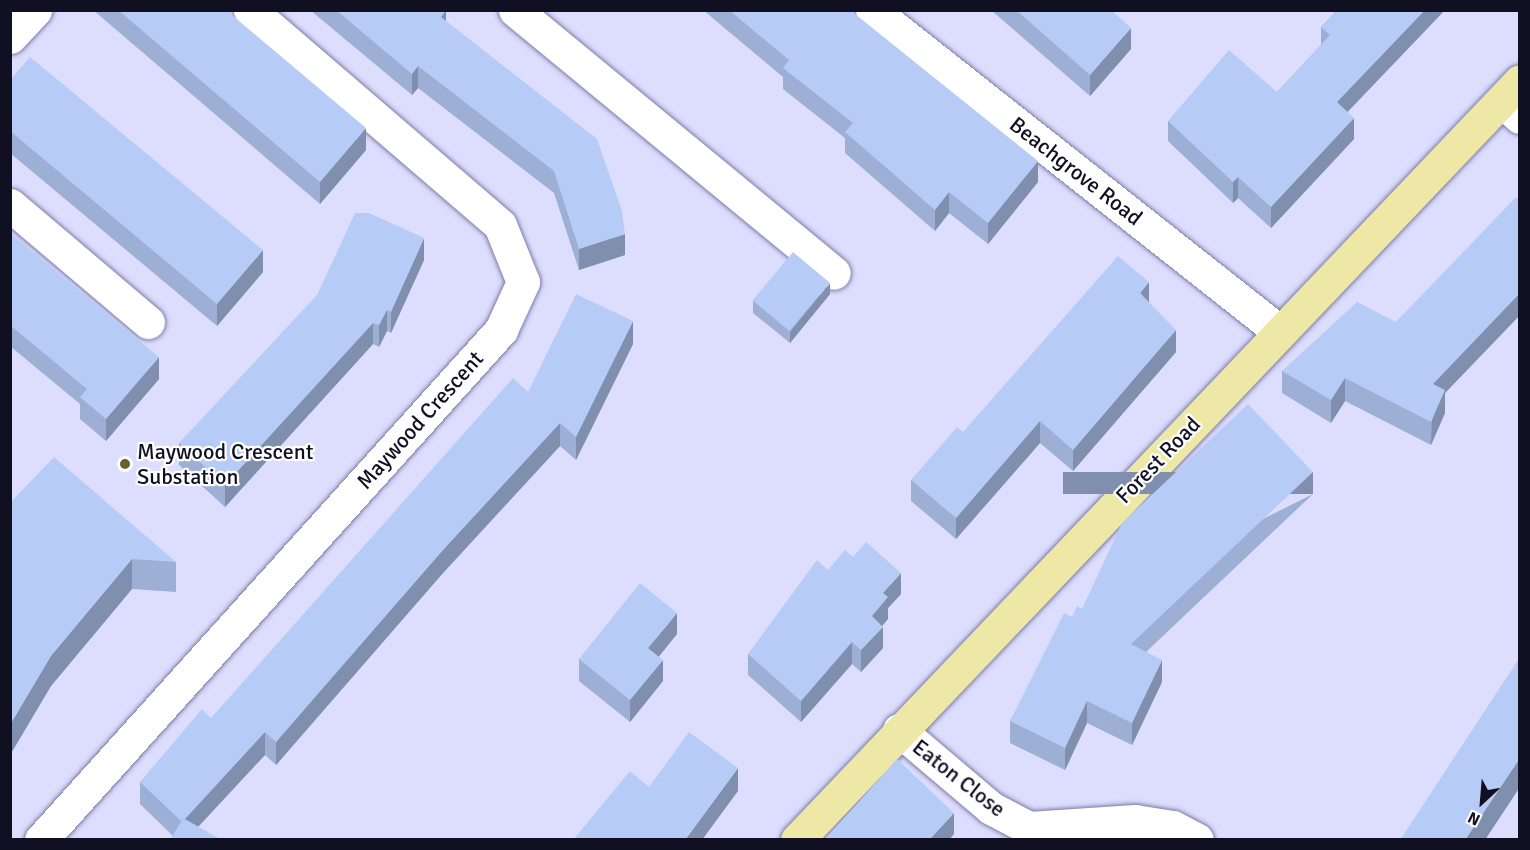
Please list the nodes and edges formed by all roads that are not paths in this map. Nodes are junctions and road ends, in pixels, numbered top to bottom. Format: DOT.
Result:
graph roads {
  1 [pos="35,10"];
  2 [pos="250,10"];
  3 [pos="515,10"];
  4 [pos="874,11"];
  5 [pos="10,37"];
  6 [pos="1514,100"];
  7 [pos="10,205"];
  8 [pos="834,273"];
  9 [pos="148,322"];
  10 [pos="1280,332"];
  11 [pos="899,730"];
  12 [pos="41,840"];
  13 [pos="796,840"];
  14 [pos="1197,840"];
  1 -- 5 [label="street"];
  2 -- 12 [label="street, Maywood Crescent"];
  3 -- 8 [label="street"];
  4 -- 10 [label="street, Beachgrove Road"];
  6 -- 10 [label="main road, Forest Road"];
  7 -- 9 [label="street"];
  10 -- 11 [label="main road, Forest Road"];
  11 -- 13 [label="main road, Forest Road"];
  11 -- 14 [label="street, Eaton Close"];
}
